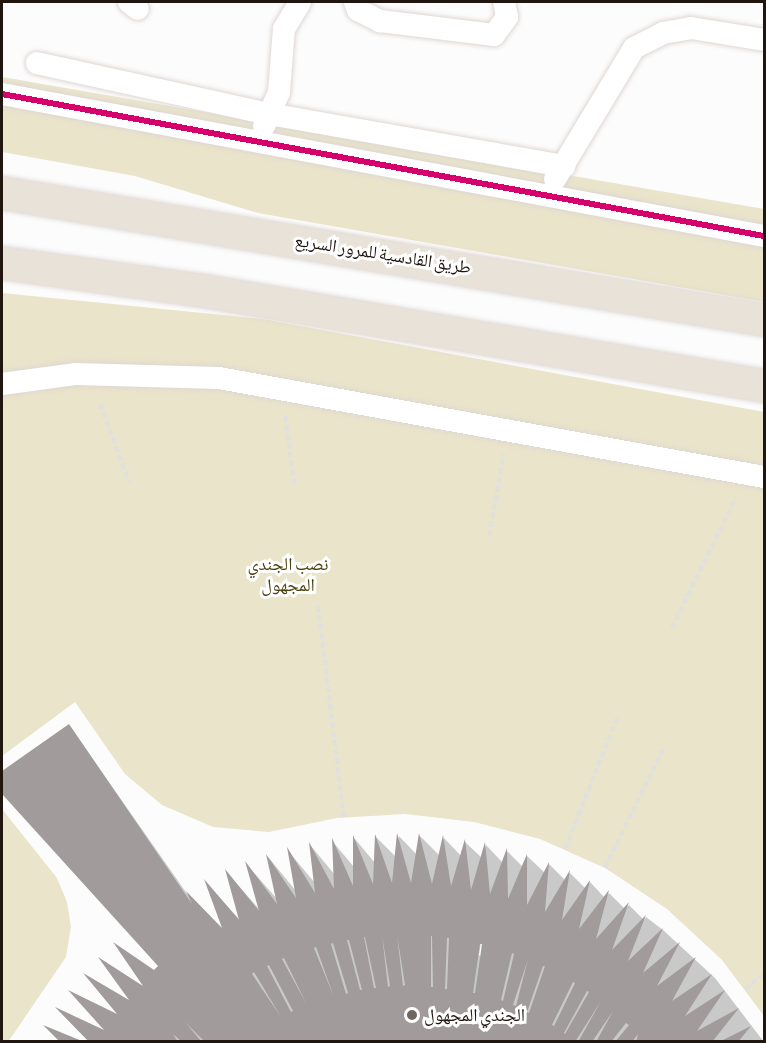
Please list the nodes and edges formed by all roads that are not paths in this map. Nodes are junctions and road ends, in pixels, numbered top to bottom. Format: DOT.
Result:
graph roads {
  1 [pos="300,2"];
  2 [pos="355,2"];
  3 [pos="504,2"];
  4 [pos="765,40"];
  5 [pos="37,63"];
  6 [pos="2,94"];
  7 [pos="269,114"];
  8 [pos="257,141"];
  9 [pos="564,166"];
  10 [pos="2,194"];
  11 [pos="545,195"];
  12 [pos="765,236"];
  13 [pos="2,263"];
  14 [pos="765,320"];
  15 [pos="2,384"];
  16 [pos="765,386"];
  17 [pos="765,477"];
  1 -- 7 [label="street"];
  2 -- 3 [label="street"];
  4 -- 9 [label="street"];
  5 -- 7 [label="street"];
  6 -- 8 [label="street"];
  7 -- 8 [label="street"];
  7 -- 9 [label="street"];
  8 -- 11 [label="street"];
  9 -- 11 [label="street"];
  10 -- 14 [label="highway, طريق القادسية للمرور السريع"];
  11 -- 12 [label="street"];
  13 -- 16 [label="highway"];
  15 -- 17 [label="street"];
}
